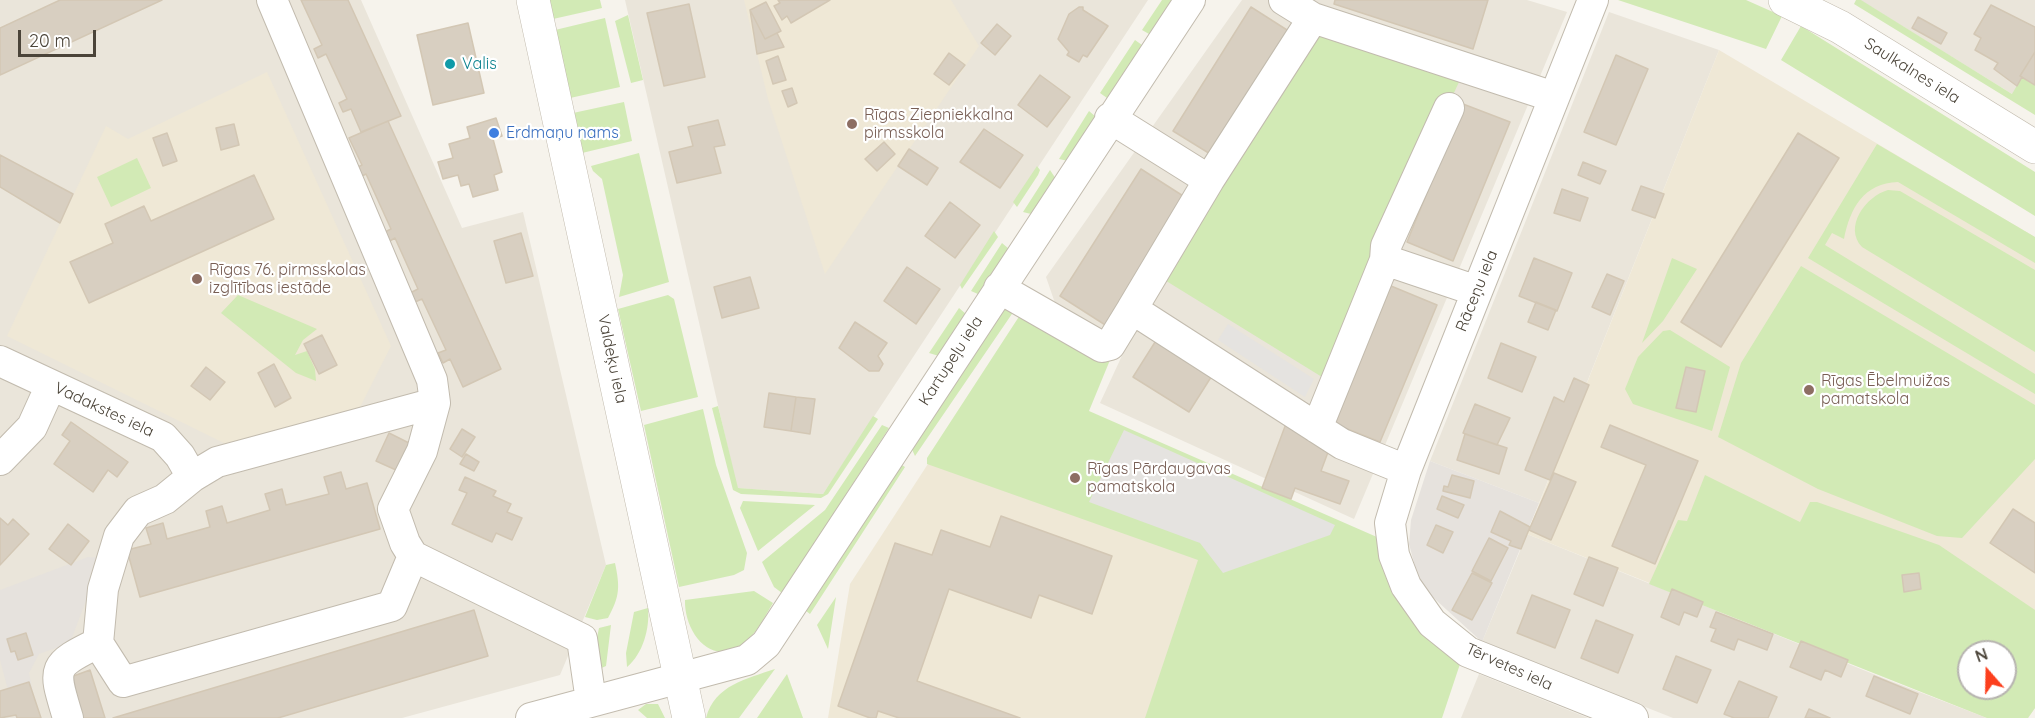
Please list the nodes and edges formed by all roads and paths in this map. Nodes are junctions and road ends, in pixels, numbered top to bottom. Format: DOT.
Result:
graph roads {
  1 [pos="272,0"];
  2 [pos="533,0"];
  3 [pos="1190,0"];
  4 [pos="1284,0"];
  5 [pos="1593,0"];
  6 [pos="1785,0"];
  7 [pos="1312,18"];
  8 [pos="1554,97"];
  9 [pos="1449,108"];
  10 [pos="1110,118"];
  11 [pos="2035,147"];
  12 [pos="1209,180"];
  13 [pos="1385,260"];
  14 [pos="999,288"];
  15 [pos="1477,291"];
  16 [pos="1132,309"];
  17 [pos="0,361"];
  18 [pos="51,385"];
  19 [pos="435,403"];
  20 [pos="1317,428"];
  21 [pos="0,460"];
  22 [pos="1406,470"];
  23 [pos="192,477"];
  24 [pos="413,556"];
  25 [pos="1406,586"];
  26 [pos="98,644"];
  27 [pos="680,678"];
  28 [pos="591,701"];
  29 [pos="68,718"];
  30 [pos="531,718"];
  31 [pos="689,718"];
  32 [pos="1633,718"];
  1 -- 19 [label="street"];
  2 -- 27 [label="street, Valdeķu iela"];
  3 -- 10 [label="street, Kartupeļu iela"];
  4 -- 7 [label="street"];
  5 -- 8 [label="street, Rāceņu iela"];
  6 -- 11 [label="street, Saulkalnes iela"];
  7 -- 8 [label="street"];
  7 -- 12 [label="street"];
  8 -- 15 [label="street, Rāceņu iela"];
  9 -- 13 [label="street"];
  10 -- 12 [label="street"];
  10 -- 14 [label="street, Kartupeļu iela"];
  12 -- 16 [label="street"];
  13 -- 15 [label="street"];
  13 -- 20 [label="street"];
  14 -- 16 [label="street"];
  14 -- 27 [label="street, Kartupeļu iela"];
  15 -- 22 [label="street, Rāceņu iela"];
  16 -- 20 [label="street"];
  17 -- 18 [label="street, Vadakstes iela"];
  18 -- 21 [label="street"];
  18 -- 23 [label="street, Vadakstes iela"];
  19 -- 23 [label="street"];
  19 -- 24 [label="street"];
  20 -- 22 [label="street"];
  22 -- 25 [label="street, Rāceņu iela"];
  23 -- 26 [label="street"];
  24 -- 26 [label="street"];
  24 -- 28 [label="street"];
  25 -- 32 [label="street, Tērvetes iela"];
  26 -- 29 [label="street"];
  27 -- 28 [label="street, Kartupeļu iela"];
  27 -- 31 [label="street, Valdeķu iela"];
  28 -- 30 [label="street, Kartupeļu iela"];
}
